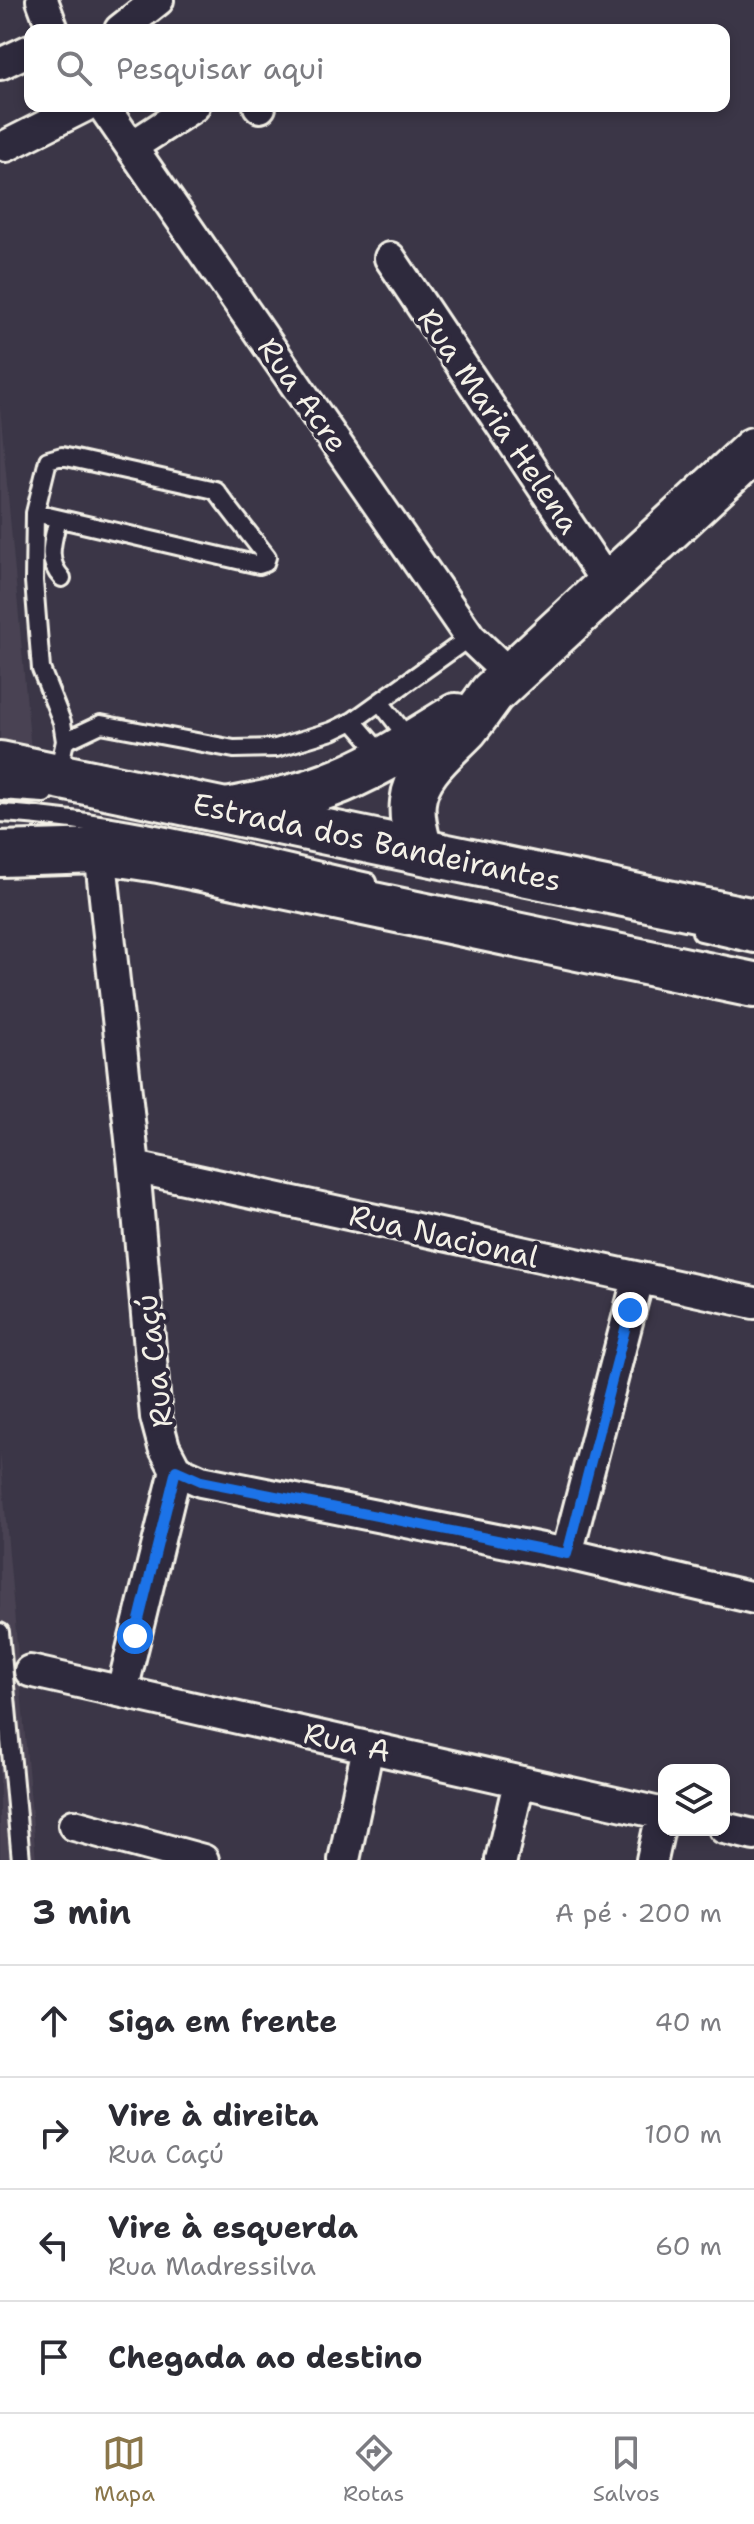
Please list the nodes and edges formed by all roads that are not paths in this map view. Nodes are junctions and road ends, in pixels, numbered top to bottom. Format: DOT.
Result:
graph roads {
  1 [pos="42,0"];
  2 [pos="158,0"];
  3 [pos="51,24"];
  4 [pos="128,24"];
  5 [pos="24,53"];
  6 [pos="0,64"];
  7 [pos="73,112"];
  8 [pos="107,112"];
  9 [pos="185,112"];
  10 [pos="6,146"];
  11 [pos="131,147"];
  12 [pos="390,258"];
  13 [pos="754,450"];
  14 [pos="35,513"];
  15 [pos="58,519"];
  16 [pos="62,578"];
  17 [pos="608,584"];
  18 [pos="470,637"];
  19 [pos="502,685"];
  20 [pos="380,702"];
  21 [pos="353,721"];
  22 [pos="398,751"];
  23 [pos="0,764"];
  24 [pos="60,771"];
  25 [pos="0,791"];
  26 [pos="231,810"];
  27 [pos="0,813"];
  28 [pos="100,851"];
  29 [pos="420,851"];
  30 [pos="0,854"];
  31 [pos="380,884"];
  32 [pos="754,921"];
  33 [pos="678,927"];
  34 [pos="754,944"];
  35 [pos="754,985"];
  36 [pos="134,1167"];
  37 [pos="638,1279"];
  38 [pos="754,1303"];
  39 [pos="176,1470"];
  40 [pos="567,1554"];
  41 [pos="754,1598"];
  42 [pos="0,1632"];
  43 [pos="30,1671"];
  44 [pos="122,1691"];
  45 [pos="368,1747"];
  46 [pos="519,1782"];
  47 [pos="658,1813"];
  48 [pos="74,1825"];
  49 [pos="730,1829"];
  50 [pos="658,1835"];
  51 [pos="754,1835"];
  52 [pos="195,1859"];
  53 [pos="21,1860"];
  54 [pos="344,1860"];
  55 [pos="501,1860"];
  56 [pos="652,1860"];
  1 -- 3 [label="street"];
  2 -- 4 [label="street"];
  5 -- 6 [label="street"];
  7 -- 10 [label="street"];
  8 -- 11 [label="street, Rua Acre"];
  9 -- 11 [label="street"];
  11 -- 18 [label="street, Rua Acre"];
  12 -- 17 [label="street, Rua Maria Helena"];
  13 -- 17 [label="main road"];
  14 -- 15 [label="lane"];
  14 -- 15 [label="lane"];
  14 -- 24 [label="lane"];
  15 -- 16 [label="lane"];
  17 -- 19 [label="main road"];
  18 -- 19 [label="street, Rua Acre"];
  18 -- 20 [label="lane"];
  19 -- 22 [label="main road"];
  19 -- 29 [label="main road"];
  20 -- 21 [label="lane"];
  20 -- 22 [label="lane"];
  21 -- 22 [label="lane"];
  21 -- 24 [label="lane"];
  22 -- 26 [label="main road"];
  23 -- 24 [label="main road, Estrada dos Bandeirantes"];
  24 -- 25 [label="lane"];
  24 -- 26 [label="main road, Estrada dos Bandeirantes"];
  26 -- 29 [label="main road, Estrada dos Bandeirantes"];
  27 -- 31 [label="lane"];
  28 -- 30 [label="main road, Estrada dos Bandeirantes"];
  28 -- 35 [label="main road, Estrada dos Bandeirantes"];
  28 -- 36 [label="street, Rua Caçú"];
  29 -- 32 [label="main road, Estrada dos Bandeirantes"];
  33 -- 34 [label="lane"];
  36 -- 37 [label="street, Rua Nacional"];
  36 -- 39 [label="street, Rua Caçú"];
  37 -- 38 [label="street, Rua Nacional"];
  37 -- 40 [label="street"];
  39 -- 40 [label="street, Rua Caçú"];
  39 -- 44 [label="street"];
  40 -- 41 [label="street, Rua Caçú"];
  42 -- 53 [label="lane"];
  43 -- 44 [label="street, Rua A"];
  44 -- 45 [label="street, Rua A"];
  45 -- 46 [label="street, Rua A"];
  45 -- 54 [label="street"];
  46 -- 47 [label="street, Rua A"];
  46 -- 55 [label="street"];
  48 -- 52 [label="street"];
  49 -- 51 [label="street"];
  50 -- 56 [label="street"];
}
